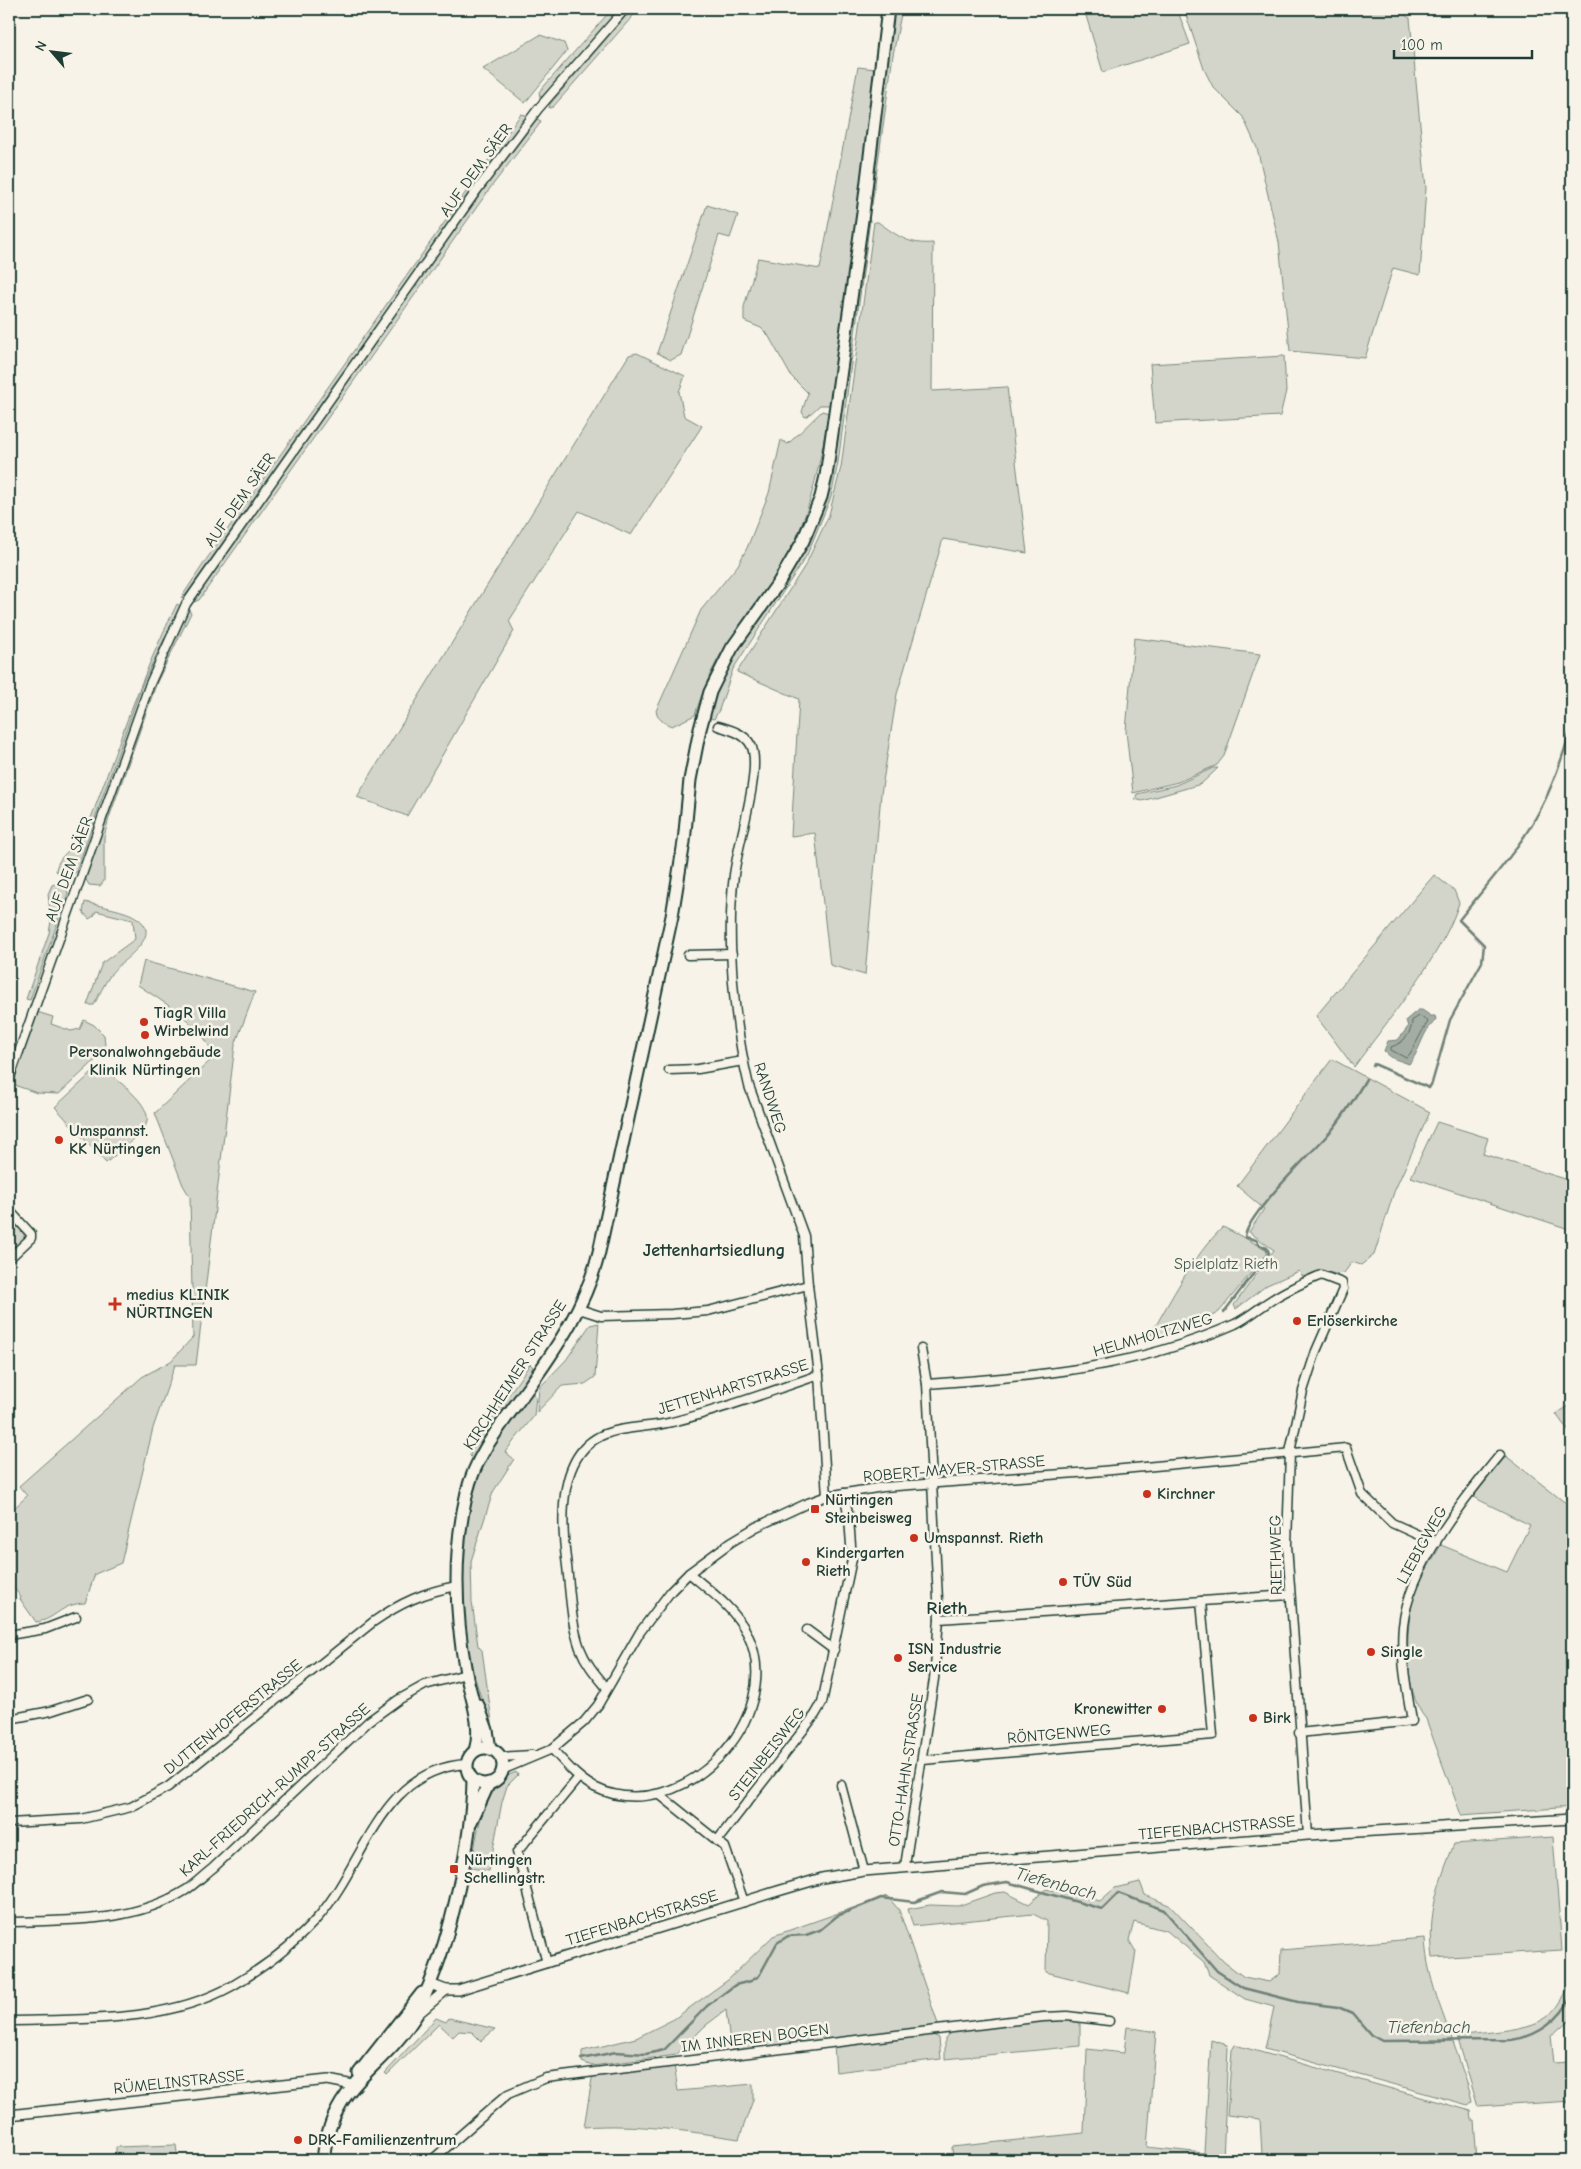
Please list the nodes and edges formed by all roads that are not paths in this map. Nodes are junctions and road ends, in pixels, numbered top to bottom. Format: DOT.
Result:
graph roads {
  1 [pos="625,9"];
  2 [pos="888,9"];
  3 [pos="718,726"];
  4 [pos="732,954"];
  5 [pos="688,955"];
  6 [pos="743,1061"];
  7 [pos="669,1070"];
  8 [pos="9,1080"];
  9 [pos="9,1210"];
  10 [pos="9,1256"];
  11 [pos="1342,1283"];
  12 [pos="808,1285"];
  13 [pos="579,1309"];
  14 [pos="921,1348"];
  15 [pos="819,1375"];
  16 [pos="927,1384"];
  17 [pos="1290,1452"];
  18 [pos="1500,1456"];
  19 [pos="930,1482"];
  20 [pos="844,1493"];
  21 [pos="827,1496"];
  22 [pos="1436,1543"];
  23 [pos="689,1573"];
  24 [pos="456,1586"];
  25 [pos="1290,1595"];
  26 [pos="1201,1601"];
  27 [pos="76,1617"];
  28 [pos="940,1619"];
  29 [pos="807,1630"];
  30 [pos="9,1635"];
  31 [pos="834,1650"];
  32 [pos="466,1674"];
  33 [pos="607,1688"];
  34 [pos="472,1692"];
  35 [pos="88,1699"];
  36 [pos="9,1719"];
  37 [pos="1299,1733"];
  38 [pos="490,1749"];
  39 [pos="552,1749"];
  40 [pos="475,1751"];
  41 [pos="534,1755"];
  42 [pos="500,1757"];
  43 [pos="923,1760"];
  44 [pos="467,1764"];
  45 [pos="502,1770"];
  46 [pos="579,1777"];
  47 [pos="474,1780"];
  48 [pos="489,1783"];
  49 [pos="841,1785"];
  50 [pos="660,1794"];
  51 [pos="1572,1819"];
  52 [pos="9,1823"];
  53 [pos="470,1824"];
  54 [pos="1308,1835"];
  55 [pos="718,1841"];
  56 [pos="905,1866"];
  57 [pos="864,1871"];
  58 [pos="744,1902"];
  59 [pos="9,1922"];
  60 [pos="547,1963"];
  61 [pos="430,1984"];
  62 [pos="446,1990"];
  63 [pos="415,2017"];
  64 [pos="9,2021"];
  65 [pos="1110,2021"];
  66 [pos="352,2085"];
  67 [pos="9,2115"];
  68 [pos="323,2160"];
  69 [pos="330,2160"];
  70 [pos="432,2160"];
  1 -- 8 [label="street, AUF DEM SÄER"];
  2 -- 13 [label="main road, KIRCHHEIMER STRASSE"];
  3 -- 4 [label="street, RANDWEG"];
  4 -- 5 [label="street"];
  4 -- 6 [label="street, RANDWEG"];
  6 -- 7 [label="street"];
  6 -- 12 [label="street, RANDWEG"];
  9 -- 10 [label="street"];
  11 -- 16 [label="street, HELMHOLTZWEG"];
  11 -- 17 [label="street, RIETHWEG"];
  12 -- 13 [label="street"];
  12 -- 15 [label="street, RANDWEG"];
  13 -- 24 [label="main road, KIRCHHEIMER STRASSE"];
  14 -- 16 [label="street, OTTO-HAHN-STRASSE"];
  15 -- 21 [label="street, RANDWEG"];
  15 -- 33 [label="street, JETTENHARTSTRASSE"];
  16 -- 19 [label="street, OTTO-HAHN-STRASSE"];
  17 -- 19 [label="street, ROBERT-MAYER-STRASSE"];
  17 -- 22 [label="street, ROBERT-MAYER-STRASSE"];
  17 -- 25 [label="street, RIETHWEG"];
  18 -- 22 [label="street, LIEBIGWEG"];
  19 -- 20 [label="street, ROBERT-MAYER-STRASSE"];
  19 -- 28 [label="street, OTTO-HAHN-STRASSE"];
  20 -- 21 [label="street, ROBERT-MAYER-STRASSE"];
  20 -- 31 [label="street, STEINBEISWEG"];
  21 -- 23 [label="street, ROBERT-MAYER-STRASSE"];
  22 -- 37 [label="street, LIEBIGWEG"];
  23 -- 33 [label="street, ROBERT-MAYER-STRASSE"];
  23 -- 50 [label="street"];
  24 -- 32 [label="main road, KIRCHHEIMER STRASSE"];
  24 -- 52 [label="street, DUTTENHOFERSTRASSE"];
  25 -- 26 [label="street"];
  25 -- 37 [label="street, RIETHWEG"];
  26 -- 28 [label="street"];
  26 -- 43 [label="street, RÖNTGENWEG"];
  27 -- 30 [label="street"];
  28 -- 43 [label="street, OTTO-HAHN-STRASSE"];
  29 -- 31 [label="street"];
  31 -- 55 [label="street, STEINBEISWEG"];
  32 -- 34 [label="main road, KIRCHHEIMER STRASSE"];
  32 -- 59 [label="street, KARL-FRIEDRICH-RUMPP-STRASSE"];
  33 -- 39 [label="street, ROBERT-MAYER-STRASSE"];
  34 -- 38 [label="main road, KIRCHHEIMER STRASSE"];
  34 -- 40 [label="main road, KIRCHHEIMER STRASSE"];
  35 -- 36 [label="street"];
  37 -- 54 [label="street, RIETHWEG"];
  38 -- 40 [label="main road"];
  38 -- 42 [label="main road"];
  39 -- 41 [label="street, ROBERT-MAYER-STRASSE"];
  39 -- 46 [label="street"];
  40 -- 44 [label="main road, KIRCHHEIMER STRASSE"];
  41 -- 42 [label="street, ROBERT-MAYER-STRASSE"];
  41 -- 45 [label="street, ROBERT-MAYER-STRASSE"];
  42 -- 45 [label="main road"];
  43 -- 56 [label="street, OTTO-HAHN-STRASSE"];
  44 -- 47 [label="main road"];
  44 -- 64 [label="street"];
  45 -- 48 [label="main road"];
  46 -- 50 [label="street"];
  46 -- 60 [label="street"];
  47 -- 48 [label="main road"];
  47 -- 53 [label="main road"];
  48 -- 53 [label="main road"];
  49 -- 57 [label="street"];
  50 -- 55 [label="street"];
  51 -- 54 [label="street, TIEFENBACHSTRASSE"];
  53 -- 61 [label="main road"];
  54 -- 56 [label="street, TIEFENBACHSTRASSE"];
  55 -- 58 [label="street"];
  56 -- 57 [label="street, TIEFENBACHSTRASSE"];
  57 -- 58 [label="street, TIEFENBACHSTRASSE"];
  58 -- 60 [label="street, TIEFENBACHSTRASSE"];
  60 -- 62 [label="street, TIEFENBACHSTRASSE"];
  61 -- 62 [label="street, TIEFENBACHSTRASSE"];
  61 -- 63 [label="main road"];
  61 -- 66 [label="main road"];
  62 -- 63 [label="street"];
  63 -- 66 [label="main road"];
  65 -- 70 [label="street, IM INNEREN BOGEN"];
  66 -- 67 [label="street, RÜMELINSTRASSE"];
  66 -- 68 [label="main road"];
  66 -- 69 [label="main road"];
}
